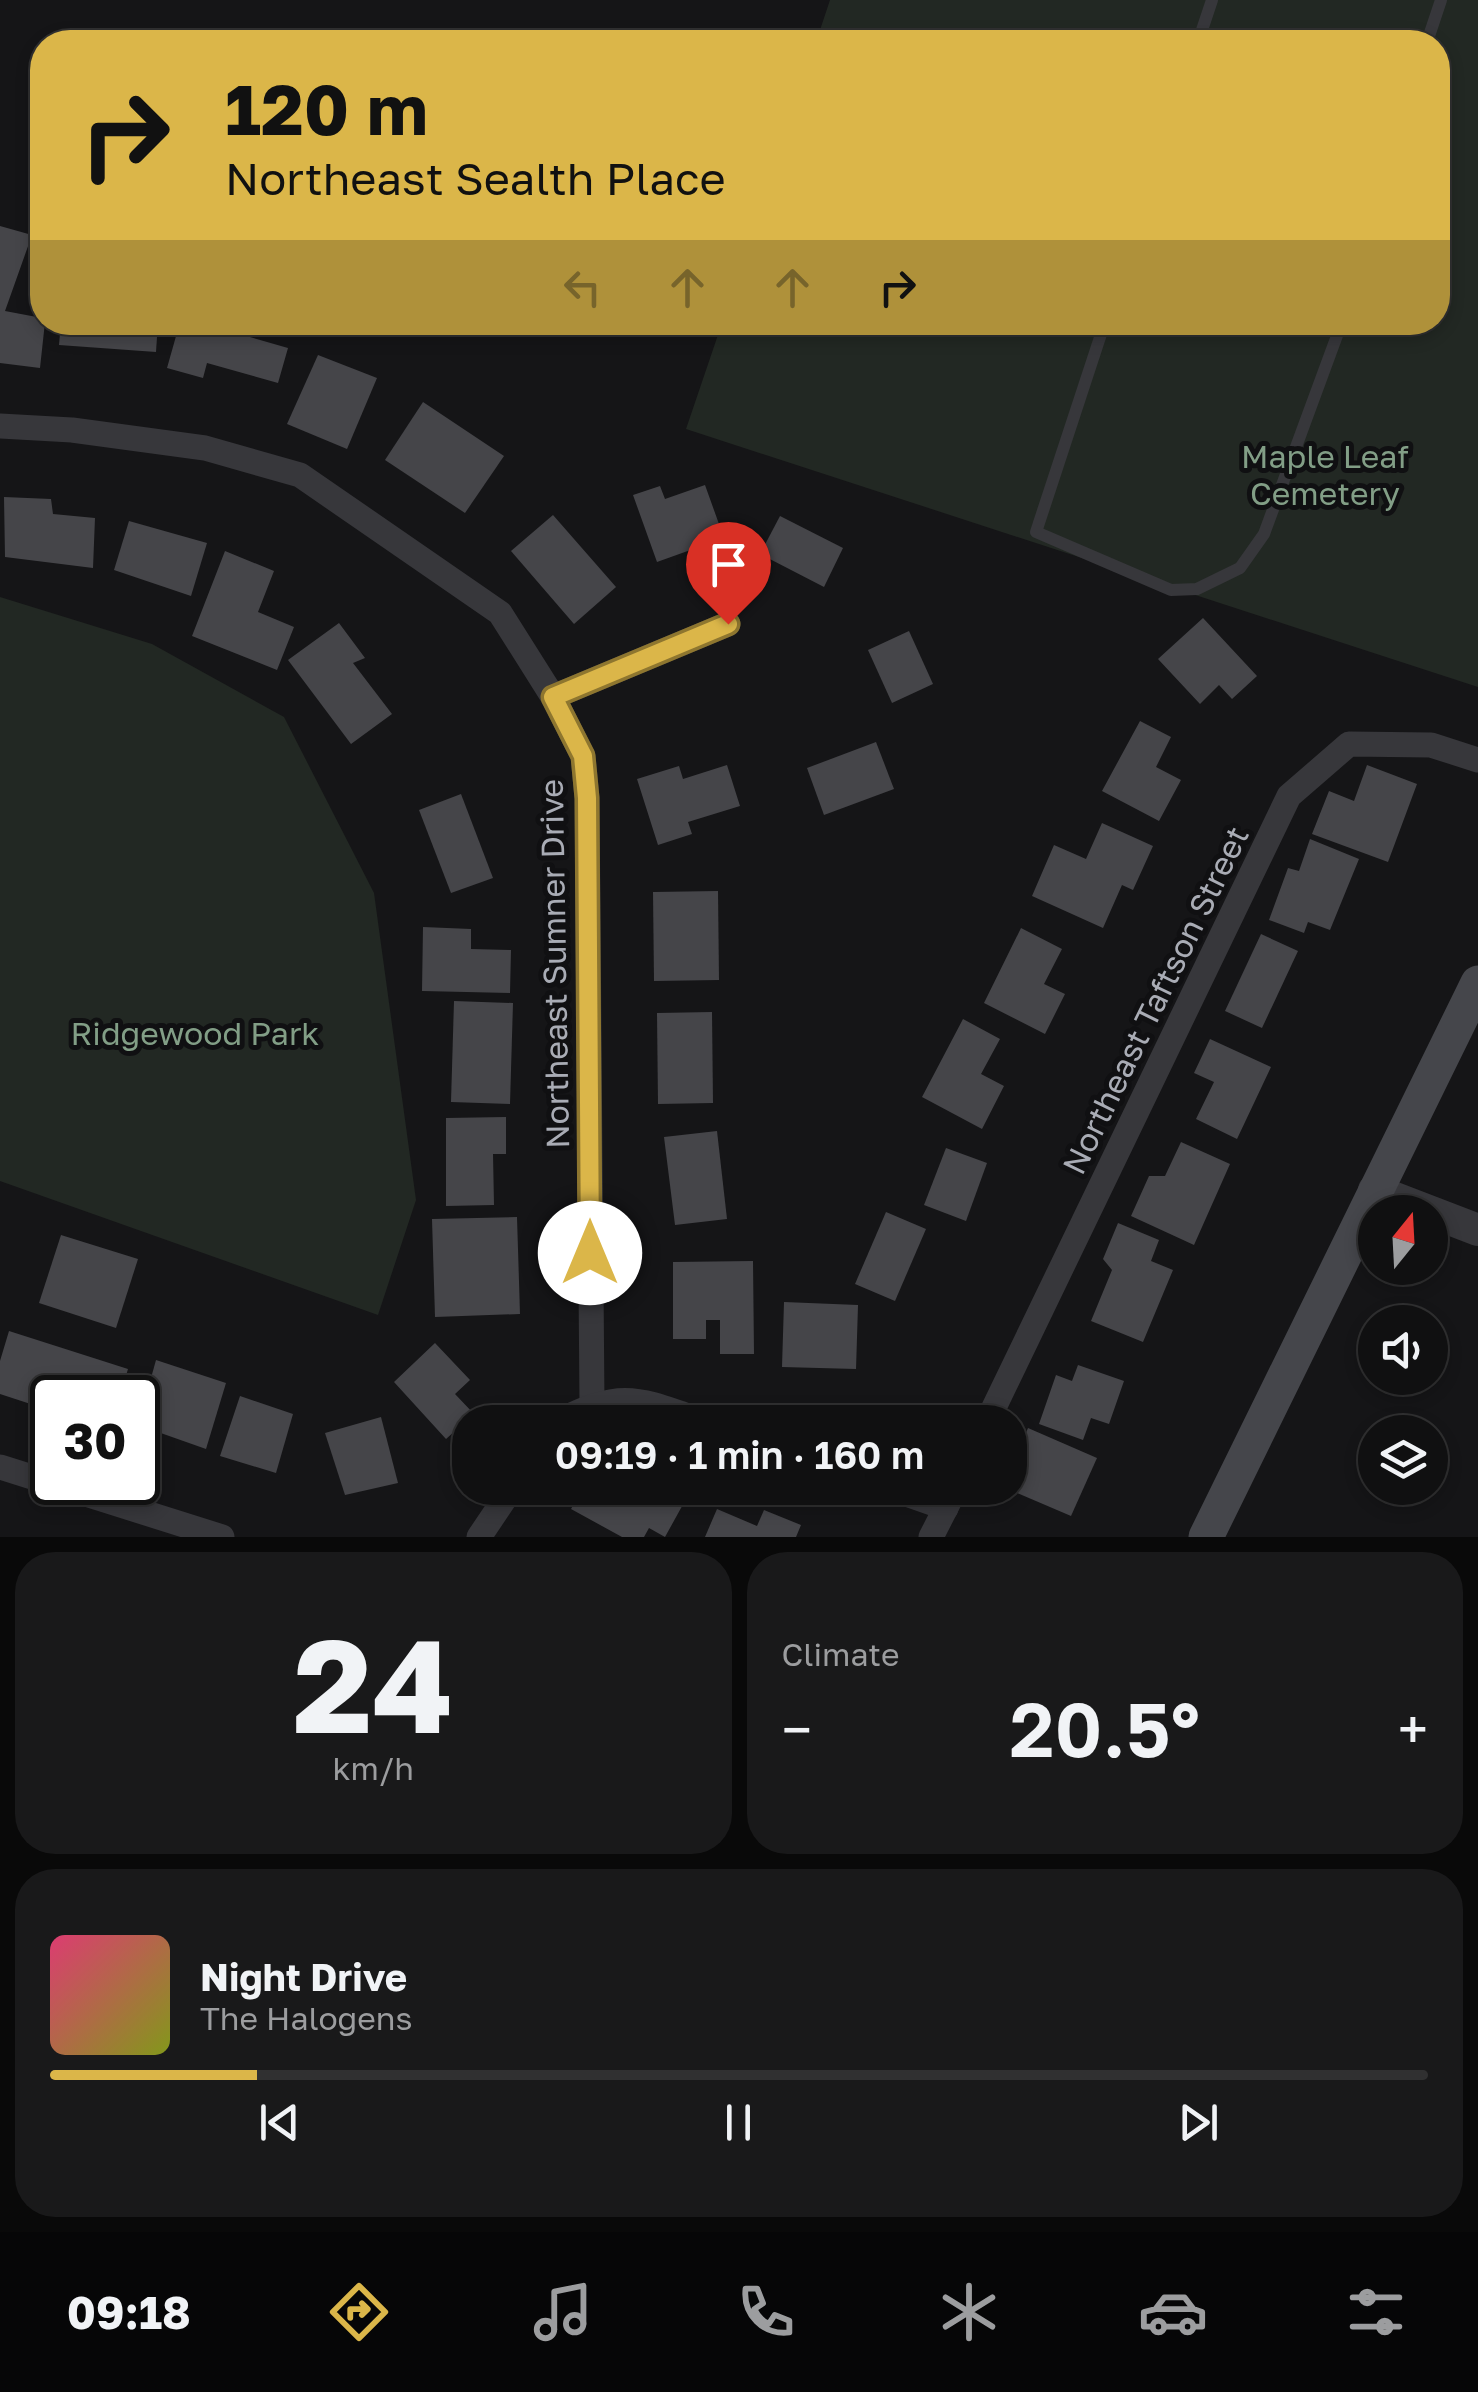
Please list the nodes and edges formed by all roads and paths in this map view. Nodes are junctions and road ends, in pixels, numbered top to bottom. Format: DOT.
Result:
graph roads {
  1 [pos="1212,0"];
  2 [pos="1441,0"];
  3 [pos="1202,30"];
  4 [pos="1431,30"];
  5 [pos="1102,335"];
  6 [pos="1337,335"];
  7 [pos="0,426"];
  8 [pos="728,624"];
  9 [pos="553,697"];
  10 [pos="1478,760"];
  11 [pos="1478,983"];
  12 [pos="1374,1190"];
  13 [pos="1478,1230"];
  14 [pos="592,1405"];
  15 [pos="657,1405"];
  16 [pos="995,1405"];
  17 [pos="0,1467"];
  18 [pos="501,1505"];
  19 [pos="947,1505"];
  20 [pos="222,1537"];
  21 [pos="480,1537"];
  22 [pos="931,1537"];
  23 [pos="1206,1537"];
  1 -- 3 [label="lane"];
  2 -- 4 [label="lane"];
  5 -- 6 [label="lane"];
  7 -- 9 [label="street, Northeast Sumner Drive"];
  8 -- 9 [label="street"];
  9 -- 14 [label="street, Northeast Sumner Drive"];
  10 -- 16 [label="street, Northeast Taftson Street"];
  11 -- 12 [label="main road"];
  12 -- 13 [label="street"];
  12 -- 23 [label="main road"];
  14 -- 15 [label="street"];
  17 -- 20 [label="street"];
  18 -- 21 [label="street"];
  19 -- 22 [label="street"];
}
